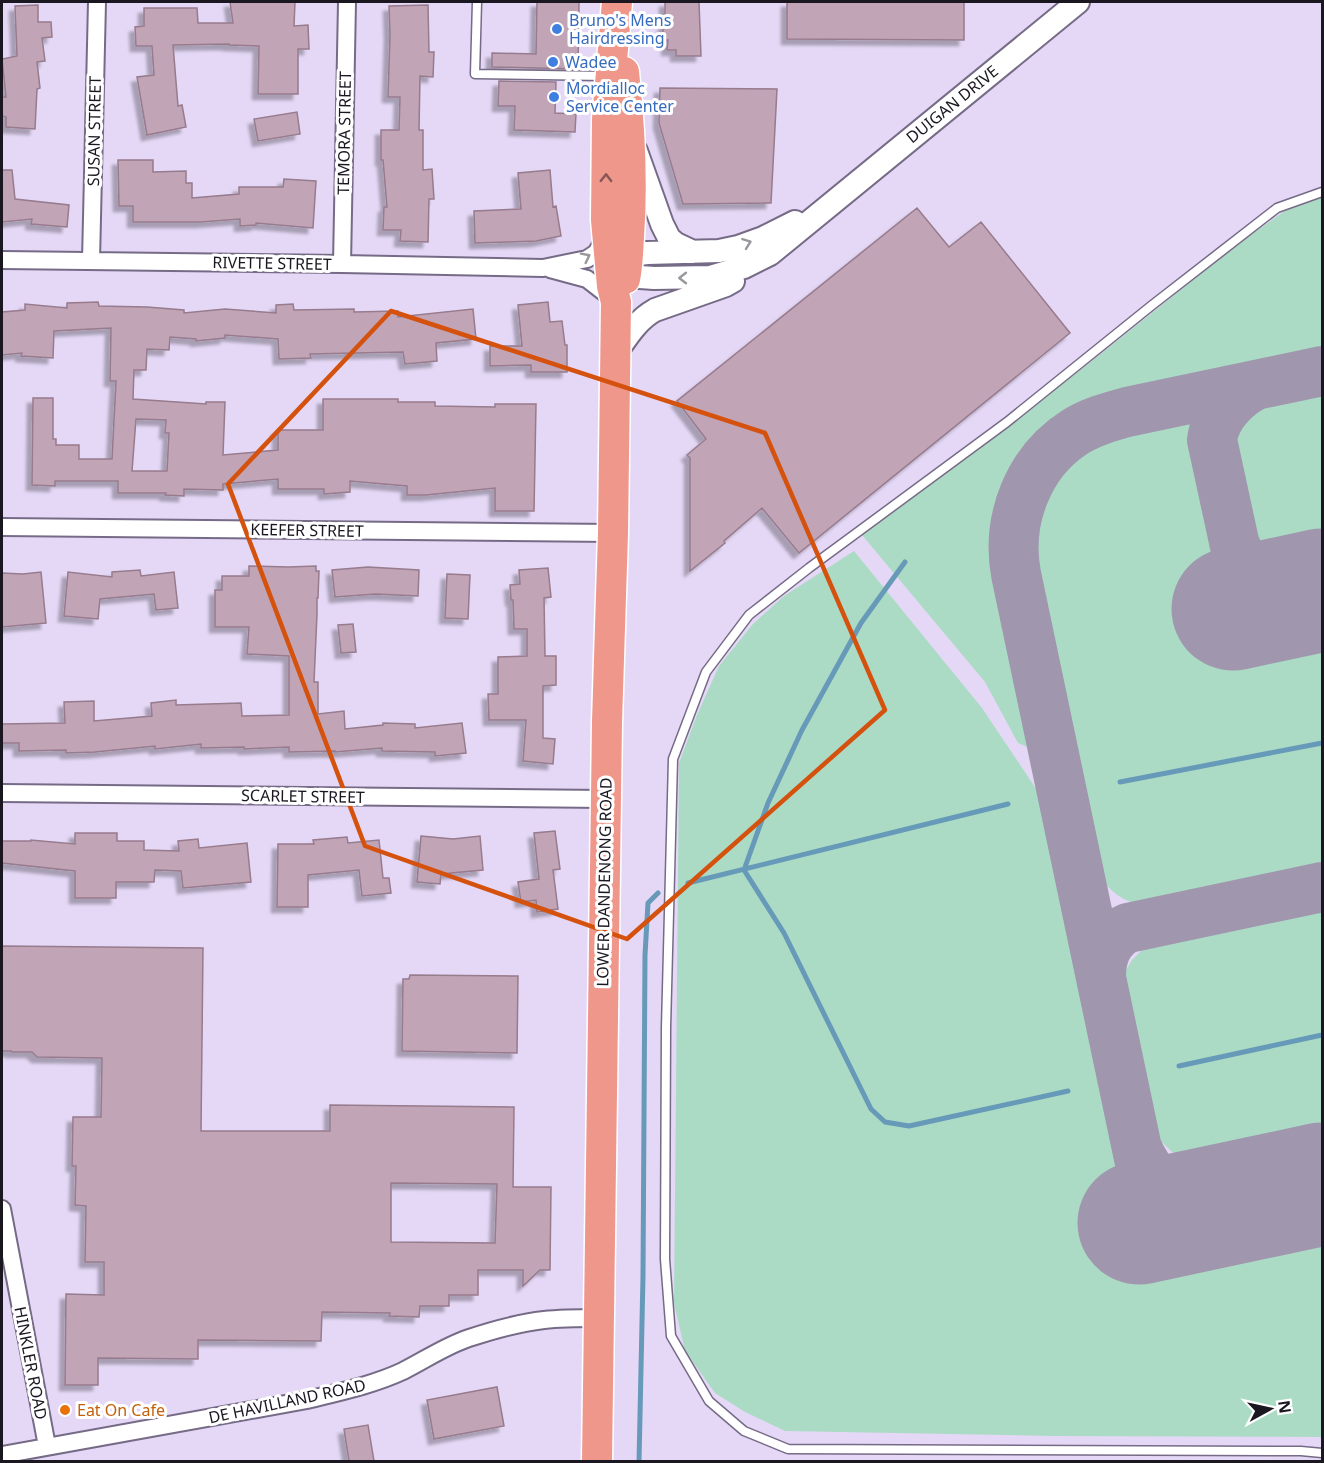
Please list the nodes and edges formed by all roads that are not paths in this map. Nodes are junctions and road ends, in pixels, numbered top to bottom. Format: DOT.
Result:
graph roads {
  1 [pos="97,2"];
  2 [pos="346,2"];
  3 [pos="477,2"];
  4 [pos="1078,2"];
  5 [pos="616,3"];
  6 [pos="610,76"];
  7 [pos="630,132"];
  8 [pos="1323,192"];
  9 [pos="826,207"];
  10 [pos="606,220"];
  11 [pos="693,252"];
  12 [pos="770,254"];
  13 [pos="2,260"];
  14 [pos="91,261"];
  15 [pos="342,264"];
  16 [pos="543,268"];
  17 [pos="618,273"];
  18 [pos="615,354"];
  19 [pos="2,527"];
  20 [pos="613,533"];
  21 [pos="2,793"];
  22 [pos="605,799"];
  23 [pos="2,1209"];
  24 [pos="599,1318"];
  25 [pos="46,1446"];
  26 [pos="1323,1453"];
  27 [pos="2,1455"];
  28 [pos="597,1461"];
  1 -- 14 [label="street, SUSAN STREET"];
  2 -- 15 [label="street, TEMORA STREET"];
  3 -- 6 [label="lane"];
  4 -- 9 [label="main road, DUIGAN DRIVE"];
  5 -- 6 [label="highway, LOWER DANDENONG ROAD"];
  5 -- 7 [label="highway, LOWER DANDENONG ROAD"];
  10 -- 6 [label="highway, LOWER DANDENONG ROAD, one-way"];
  7 -- 11 [label="main road"];
  7 -- 17 [label="highway, LOWER DANDENONG ROAD"];
  8 -- 26 [label="lane"];
  11 -- 9 [label="main road, DUIGAN DRIVE, one-way"];
  9 -- 12 [label="main road, DUIGAN DRIVE"];
  16 -- 10 [label="street, RIVETTE STREET, one-way"];
  10 -- 17 [label="highway, LOWER DANDENONG ROAD"];
  11 -- 17 [label="main road, DUIGAN DRIVE"];
  12 -- 17 [label="main road, DUIGAN DRIVE, one-way"];
  12 -- 18 [label="main road"];
  13 -- 14 [label="street, RIVETTE STREET"];
  14 -- 15 [label="street, RIVETTE STREET"];
  15 -- 16 [label="street, RIVETTE STREET"];
  16 -- 17 [label="street, RIVETTE STREET"];
  17 -- 18 [label="highway, LOWER DANDENONG ROAD"];
  18 -- 20 [label="highway, LOWER DANDENONG ROAD"];
  19 -- 20 [label="street, KEEFER STREET"];
  20 -- 22 [label="highway, LOWER DANDENONG ROAD"];
  21 -- 22 [label="street, SCARLET STREET"];
  22 -- 24 [label="highway, LOWER DANDENONG ROAD"];
  23 -- 25 [label="street, HINKLER ROAD"];
  24 -- 25 [label="street, DE HAVILLAND ROAD"];
  24 -- 28 [label="highway, LOWER DANDENONG ROAD"];
  25 -- 27 [label="street, DE HAVILLAND ROAD"];
}
